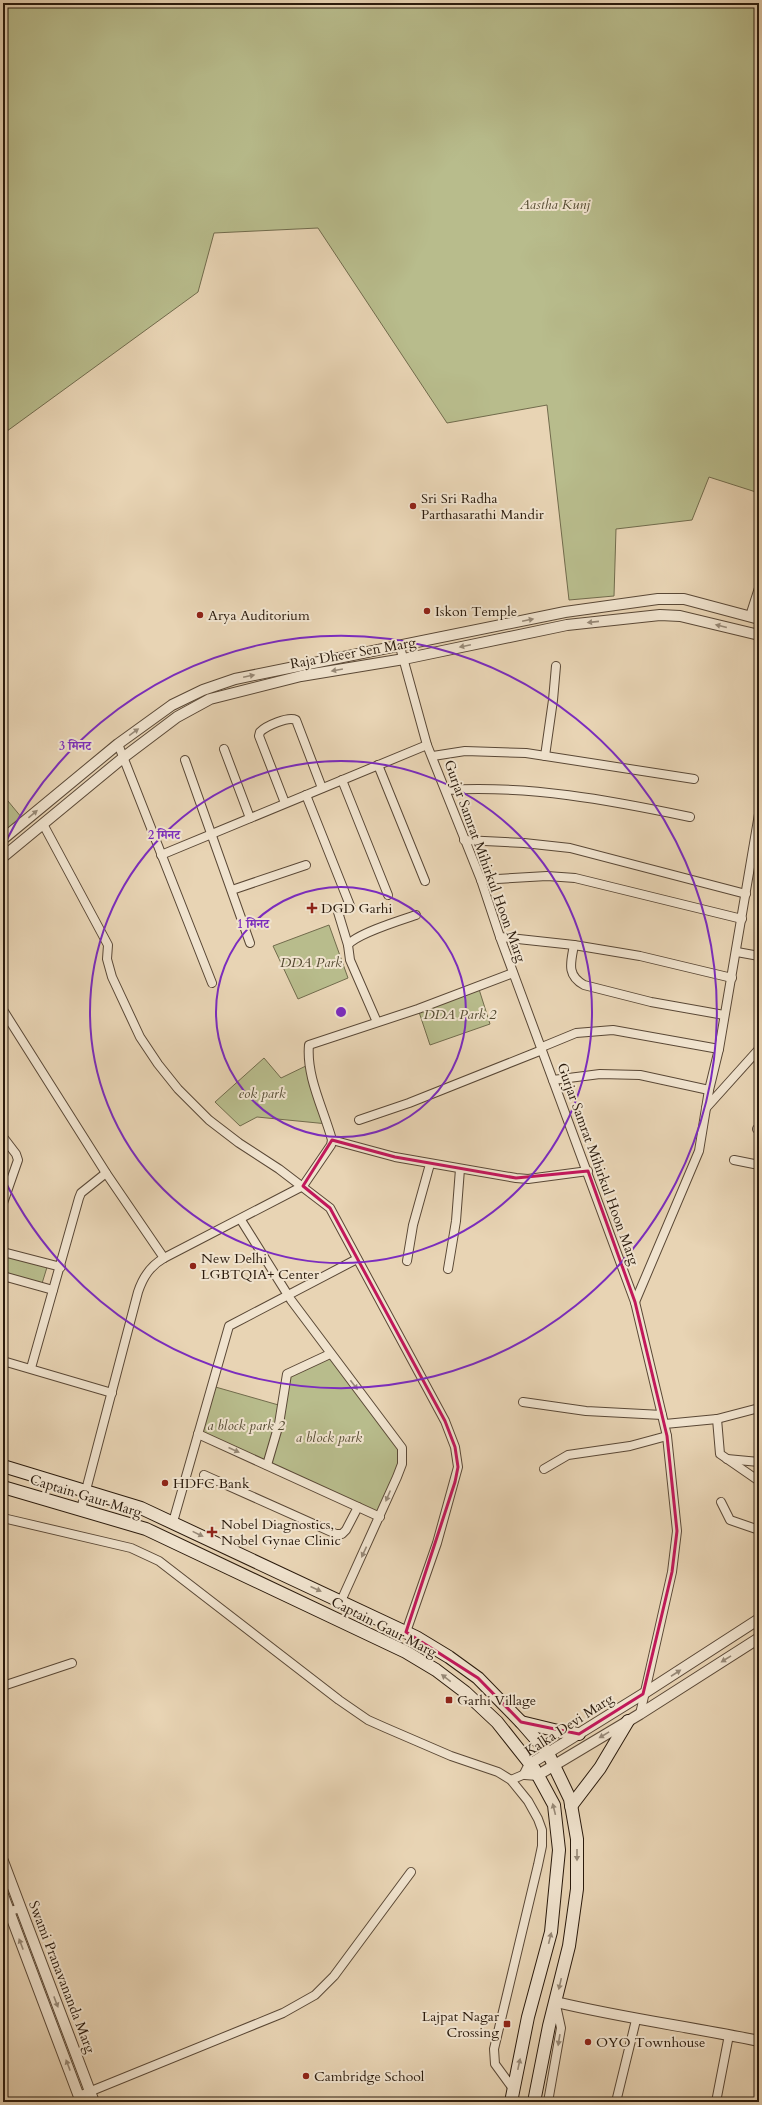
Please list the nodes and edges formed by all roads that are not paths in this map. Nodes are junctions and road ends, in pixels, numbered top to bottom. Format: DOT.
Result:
graph roads {
  1 [pos="759,588"];
  2 [pos="754,617"];
  3 [pos="759,635"];
  4 [pos="400,647"];
  5 [pos="404,659"];
  6 [pos="556,666"];
  7 [pos="118,744"];
  8 [pos="427,745"];
  9 [pos="224,749"];
  10 [pos="124,756"];
  11 [pos="433,756"];
  12 [pos="545,756"];
  13 [pos="184,760"];
  14 [pos="378,765"];
  15 [pos="694,779"];
  16 [pos="342,780"];
  17 [pos="322,788"];
  18 [pos="446,790"];
  19 [pos="306,795"];
  20 [pos="285,803"];
  21 [pos="759,814"];
  22 [pos="690,817"];
  23 [pos="250,818"];
  24 [pos="43,824"];
  25 [pos="210,834"];
  26 [pos="3,839"];
  27 [pos="464,840"];
  28 [pos="161,855"];
  29 [pos="3,857"];
  30 [pos="306,865"];
  31 [pos="481,880"];
  32 [pos="425,881"];
  33 [pos="232,890"];
  34 [pos="746,894"];
  35 [pos="388,895"];
  36 [pos="416,915"];
  37 [pos="742,919"];
  38 [pos="500,936"];
  39 [pos="250,943"];
  40 [pos="348,945"];
  41 [pos="574,945"];
  42 [pos="737,952"];
  43 [pos="759,956"];
  44 [pos="513,973"];
  45 [pos="732,978"];
  46 [pos="212,983"];
  47 [pos="3,1010"];
  48 [pos="724,1015"];
  49 [pos="377,1022"];
  50 [pos="719,1049"];
  51 [pos="759,1049"];
  52 [pos="542,1050"];
  53 [pos="553,1080"];
  54 [pos="709,1090"];
  55 [pos="706,1108"];
  56 [pos="359,1120"];
  57 [pos="3,1137"];
  58 [pos="332,1140"];
  59 [pos="734,1160"];
  60 [pos="430,1164"];
  61 [pos="759,1165"];
  62 [pos="460,1169"];
  63 [pos="588,1171"];
  64 [pos="106,1173"];
  65 [pos="303,1186"];
  66 [pos="3,1203"];
  67 [pos="241,1220"];
  68 [pos="3,1252"];
  69 [pos="164,1258"];
  70 [pos="357,1259"];
  71 [pos="407,1261"];
  72 [pos="61,1267"];
  73 [pos="448,1268"];
  74 [pos="3,1276"];
  75 [pos="54,1290"];
  76 [pos="288,1295"];
  77 [pos="635,1302"];
  78 [pos="330,1354"];
  79 [pos="3,1361"];
  80 [pos="31,1368"];
  81 [pos="112,1393"];
  82 [pos="523,1402"];
  83 [pos="759,1408"];
  84 [pos="662,1415"];
  85 [pos="717,1419"];
  86 [pos="664,1424"];
  87 [pos="198,1434"];
  88 [pos="668,1436"];
  89 [pos="724,1459"];
  90 [pos="759,1462"];
  91 [pos="3,1466"];
  92 [pos="267,1466"];
  93 [pos="544,1469"];
  94 [pos="204,1475"];
  95 [pos="759,1481"];
  96 [pos="3,1487"];
  97 [pos="86,1490"];
  98 [pos="721,1502"];
  99 [pos="358,1507"];
  100 [pos="81,1509"];
  101 [pos="380,1517"];
  102 [pos="3,1518"];
  103 [pos="174,1522"];
  104 [pos="759,1530"];
  105 [pos="341,1601"];
  106 [pos="759,1619"];
  107 [pos="406,1632"];
  108 [pos="759,1638"];
  109 [pos="72,1663"];
  110 [pos="3,1686"];
  111 [pos="643,1694"];
  112 [pos="640,1714"];
  113 [pos="628,1721"];
  114 [pos="521,1722"];
  115 [pos="579,1734"];
  116 [pos="548,1753"];
  117 [pos="555,1765"];
  118 [pos="528,1769"];
  119 [pos="538,1775"];
  120 [pos="511,1780"];
  121 [pos="571,1806"];
  122 [pos="3,1861"];
  123 [pos="411,1872"];
  124 [pos="3,1895"];
  125 [pos="21,1908"];
  126 [pos="6,1912"];
  127 [pos="42,1966"];
  128 [pos="31,1969"];
  129 [pos="556,2002"];
  130 [pos="636,2020"];
  131 [pos="729,2035"];
  132 [pos="759,2041"];
  133 [pos="90,2091"];
  134 [pos="512,2096"];
  135 [pos="80,2099"];
  136 [pos="94,2102"];
  137 [pos="534,2102"];
  138 [pos="548,2102"];
  139 [pos="616,2102"];
  140 [pos="716,2102"];
  1 -- 2 [label="street"];
  4 -- 2 [label="street, Raja Dheer Sen Marg, one-way"];
  3 -- 5 [label="street, Raja Dheer Sen Marg, one-way"];
  4 -- 5 [label="street, Gurjar Samrat Mihirkul Hoon Marg"];
  7 -- 4 [label="street, Raja Dheer Sen Marg, one-way"];
  5 -- 8 [label="street, Gurjar Samrat Mihirkul Hoon Marg"];
  5 -- 10 [label="street, Raja Dheer Sen Marg, one-way"];
  6 -- 12 [label="street"];
  7 -- 10 [label="street"];
  26 -- 7 [label="street, Raja Dheer Sen Marg, one-way"];
  8 -- 11 [label="street, Gurjar Samrat Mihirkul Hoon Marg"];
  8 -- 14 [label="street"];
  9 -- 23 [label="street"];
  10 -- 24 [label="street, Raja Dheer Sen Marg"];
  10 -- 28 [label="street"];
  11 -- 12 [label="street"];
  11 -- 18 [label="street, Gurjar Samrat Mihirkul Hoon Marg"];
  12 -- 15 [label="street"];
  13 -- 25 [label="street"];
  14 -- 16 [label="street"];
  14 -- 32 [label="street"];
  16 -- 17 [label="street"];
  16 -- 35 [label="street"];
  17 -- 19 [label="street"];
  17 -- 20 [label="street"];
  18 -- 22 [label="street"];
  18 -- 27 [label="street, Gurjar Samrat Mihirkul Hoon Marg"];
  19 -- 20 [label="street"];
  19 -- 40 [label="street"];
  20 -- 23 [label="street"];
  21 -- 34 [label="street"];
  23 -- 25 [label="street"];
  24 -- 29 [label="street, Raja Dheer Sen Marg"];
  24 -- 65 [label="street"];
  25 -- 28 [label="street"];
  25 -- 33 [label="street"];
  27 -- 31 [label="street, Gurjar Samrat Mihirkul Hoon Marg"];
  27 -- 34 [label="street"];
  28 -- 46 [label="street"];
  30 -- 33 [label="street"];
  31 -- 37 [label="street"];
  31 -- 38 [label="street, Gurjar Samrat Mihirkul Hoon Marg"];
  33 -- 39 [label="street"];
  34 -- 37 [label="street"];
  36 -- 40 [label="street"];
  37 -- 42 [label="street"];
  38 -- 41 [label="street"];
  38 -- 44 [label="street, Gurjar Samrat Mihirkul Hoon Marg"];
  40 -- 49 [label="street"];
  41 -- 45 [label="street"];
  41 -- 48 [label="street"];
  42 -- 43 [label="street"];
  42 -- 45 [label="street"];
  44 -- 49 [label="street"];
  44 -- 52 [label="street, Gurjar Samrat Mihirkul Hoon Marg"];
  45 -- 48 [label="street"];
  47 -- 64 [label="street"];
  48 -- 50 [label="street"];
  49 -- 58 [label="street"];
  50 -- 52 [label="street"];
  50 -- 54 [label="street"];
  51 -- 55 [label="street"];
  52 -- 53 [label="street, Gurjar Samrat Mihirkul Hoon Marg"];
  52 -- 56 [label="street"];
  53 -- 54 [label="street"];
  53 -- 63 [label="street, Gurjar Samrat Mihirkul Hoon Marg"];
  54 -- 55 [label="street"];
  55 -- 77 [label="street"];
  57 -- 66 [label="street"];
  58 -- 60 [label="street"];
  58 -- 65 [label="street"];
  59 -- 61 [label="street"];
  60 -- 62 [label="street"];
  60 -- 71 [label="street"];
  62 -- 63 [label="street"];
  62 -- 73 [label="street"];
  63 -- 77 [label="street, Gurjar Samrat Mihirkul Hoon Marg"];
  64 -- 69 [label="street"];
  64 -- 72 [label="street"];
  65 -- 67 [label="street"];
  65 -- 70 [label="street"];
  67 -- 69 [label="street"];
  67 -- 76 [label="street"];
  68 -- 72 [label="street"];
  69 -- 81 [label="street"];
  70 -- 76 [label="street"];
  70 -- 107 [label="street"];
  72 -- 75 [label="street"];
  74 -- 75 [label="street"];
  75 -- 80 [label="street"];
  76 -- 78 [label="street"];
  76 -- 87 [label="street"];
  77 -- 84 [label="street, Gurjar Samrat Mihirkul Hoon Marg"];
  78 -- 92 [label="street"];
  78 -- 101 [label="street, one-way"];
  79 -- 80 [label="street"];
  80 -- 81 [label="street"];
  81 -- 97 [label="street"];
  82 -- 84 [label="street"];
  83 -- 85 [label="street"];
  84 -- 86 [label="street, Gurjar Samrat Mihirkul Hoon Marg"];
  85 -- 86 [label="street"];
  85 -- 89 [label="street"];
  86 -- 88 [label="street, Gurjar Samrat Mihirkul Hoon Marg"];
  87 -- 92 [label="street, one-way"];
  87 -- 103 [label="street"];
  88 -- 93 [label="street"];
  88 -- 111 [label="street, Gurjar Samrat Mihirkul Hoon Marg"];
  89 -- 90 [label="street"];
  89 -- 95 [label="street"];
  91 -- 97 [label="main road, Captain Gaur Marg"];
  92 -- 99 [label="street"];
  94 -- 99 [label="street"];
  96 -- 100 [label="main road, Captain Gaur Marg"];
  97 -- 100 [label="street"];
  97 -- 103 [label="main road, Captain Gaur Marg"];
  98 -- 104 [label="street"];
  99 -- 101 [label="street"];
  118 -- 100 [label="main road, Captain Gaur Marg, one-way"];
  101 -- 105 [label="street, one-way"];
  102 -- 120 [label="street"];
  103 -- 105 [label="main road, Captain Gaur Marg, one-way"];
  105 -- 107 [label="main road, Captain Gaur Marg"];
  111 -- 106 [label="street, Kalka Devi Marg, one-way"];
  107 -- 114 [label="main road, Captain Gaur Marg"];
  108 -- 112 [label="street, Kalka Devi Marg, one-way"];
  109 -- 110 [label="street"];
  111 -- 112 [label="street, Gurjar Samrat Mihirkul Hoon Marg"];
  111 -- 115 [label="street, Kalka Devi Marg"];
  112 -- 113 [label="street, Kalka Devi Marg"];
  113 -- 117 [label="street, Kalka Devi Marg, one-way"];
  113 -- 121 [label="main road"];
  114 -- 115 [label="main road"];
  114 -- 116 [label="main road, Captain Gaur Marg"];
  115 -- 116 [label="street, Kalka Devi Marg"];
  116 -- 117 [label="main road, Captain Gaur Marg"];
  116 -- 118 [label="street, Kalka Devi Marg"];
  117 -- 119 [label="street, Kalka Devi Marg"];
  117 -- 121 [label="main road, Captain Gaur Marg"];
  118 -- 119 [label="main road, Captain Gaur Marg"];
  118 -- 120 [label="street"];
  134 -- 119 [label="main road, Captain Gaur Marg, one-way"];
  120 -- 134 [label="street"];
  121 -- 129 [label="main road, Captain Gaur Marg, one-way"];
  122 -- 125 [label="street, Swami Pranavananda Marg"];
  123 -- 133 [label="street"];
  124 -- 126 [label="street, Swami Pranavananda Marg"];
  125 -- 126 [label="street"];
  125 -- 127 [label="street, Swami Pranavananda Marg"];
  128 -- 126 [label="street, Swami Pranavananda Marg, one-way"];
  127 -- 128 [label="street"];
  127 -- 133 [label="street, Swami Pranavananda Marg, one-way"];
  135 -- 128 [label="street, Swami Pranavananda Marg, one-way"];
  129 -- 130 [label="street"];
  129 -- 137 [label="main road, Captain Gaur Marg"];
  129 -- 138 [label="street, one-way"];
  130 -- 131 [label="street"];
  130 -- 139 [label="street"];
  131 -- 132 [label="street"];
  131 -- 140 [label="street"];
  133 -- 135 [label="street"];
  133 -- 136 [label="street, Swami Pranavananda Marg"];
}
